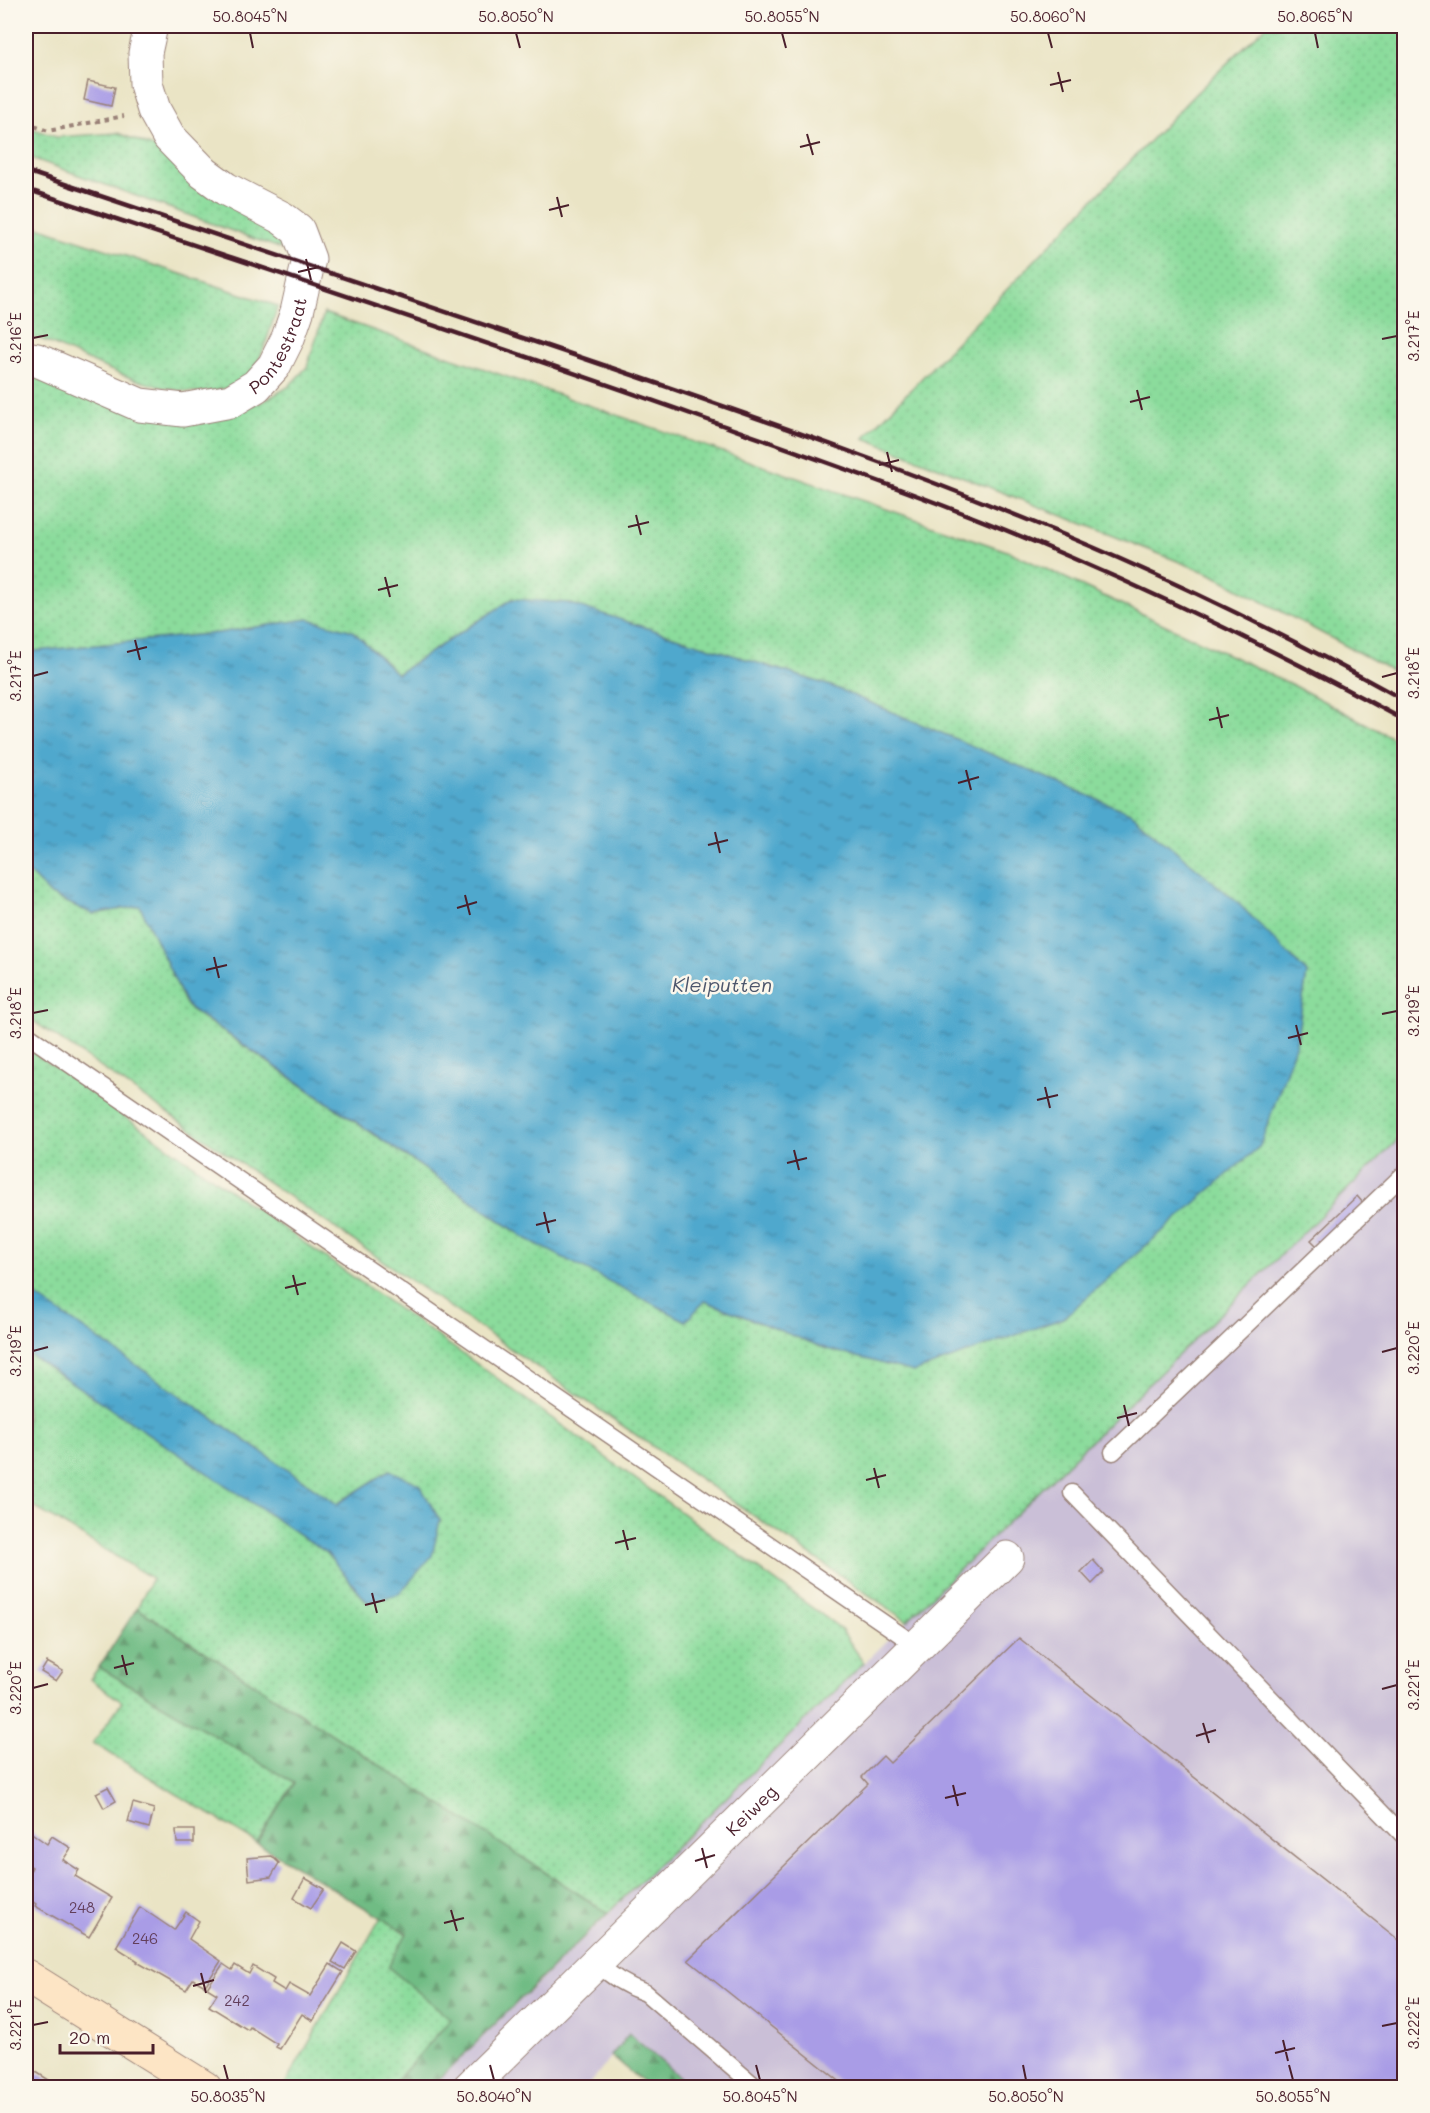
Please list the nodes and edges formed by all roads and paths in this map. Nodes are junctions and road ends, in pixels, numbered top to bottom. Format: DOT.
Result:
graph roads {
  1 [pos="151,26"];
  2 [pos="154,110"];
  3 [pos="26,123"];
  4 [pos="26,358"];
  5 [pos="26,1034"];
  6 [pos="1404,1174"];
  7 [pos="1113,1452"];
  8 [pos="1072,1493"];
  9 [pos="1007,1558"];
  10 [pos="917,1646"];
  11 [pos="1404,1836"];
  12 [pos="596,1962"];
  13 [pos="26,1976"];
  14 [pos="205,2088"];
  15 [pos="469,2088"];
  16 [pos="757,2088"];
  1 -- 2 [label="street, Pontestraat"];
  2 -- 3 [label="path"];
  2 -- 4 [label="street, Pontestraat"];
  5 -- 10 [label="lane"];
  6 -- 7 [label="lane"];
  8 -- 11 [label="lane"];
  9 -- 10 [label="street, Keiweg"];
  10 -- 12 [label="street, Keiweg"];
  12 -- 15 [label="street, Keiweg"];
  12 -- 16 [label="lane"];
  13 -- 14 [label="street"];
}
